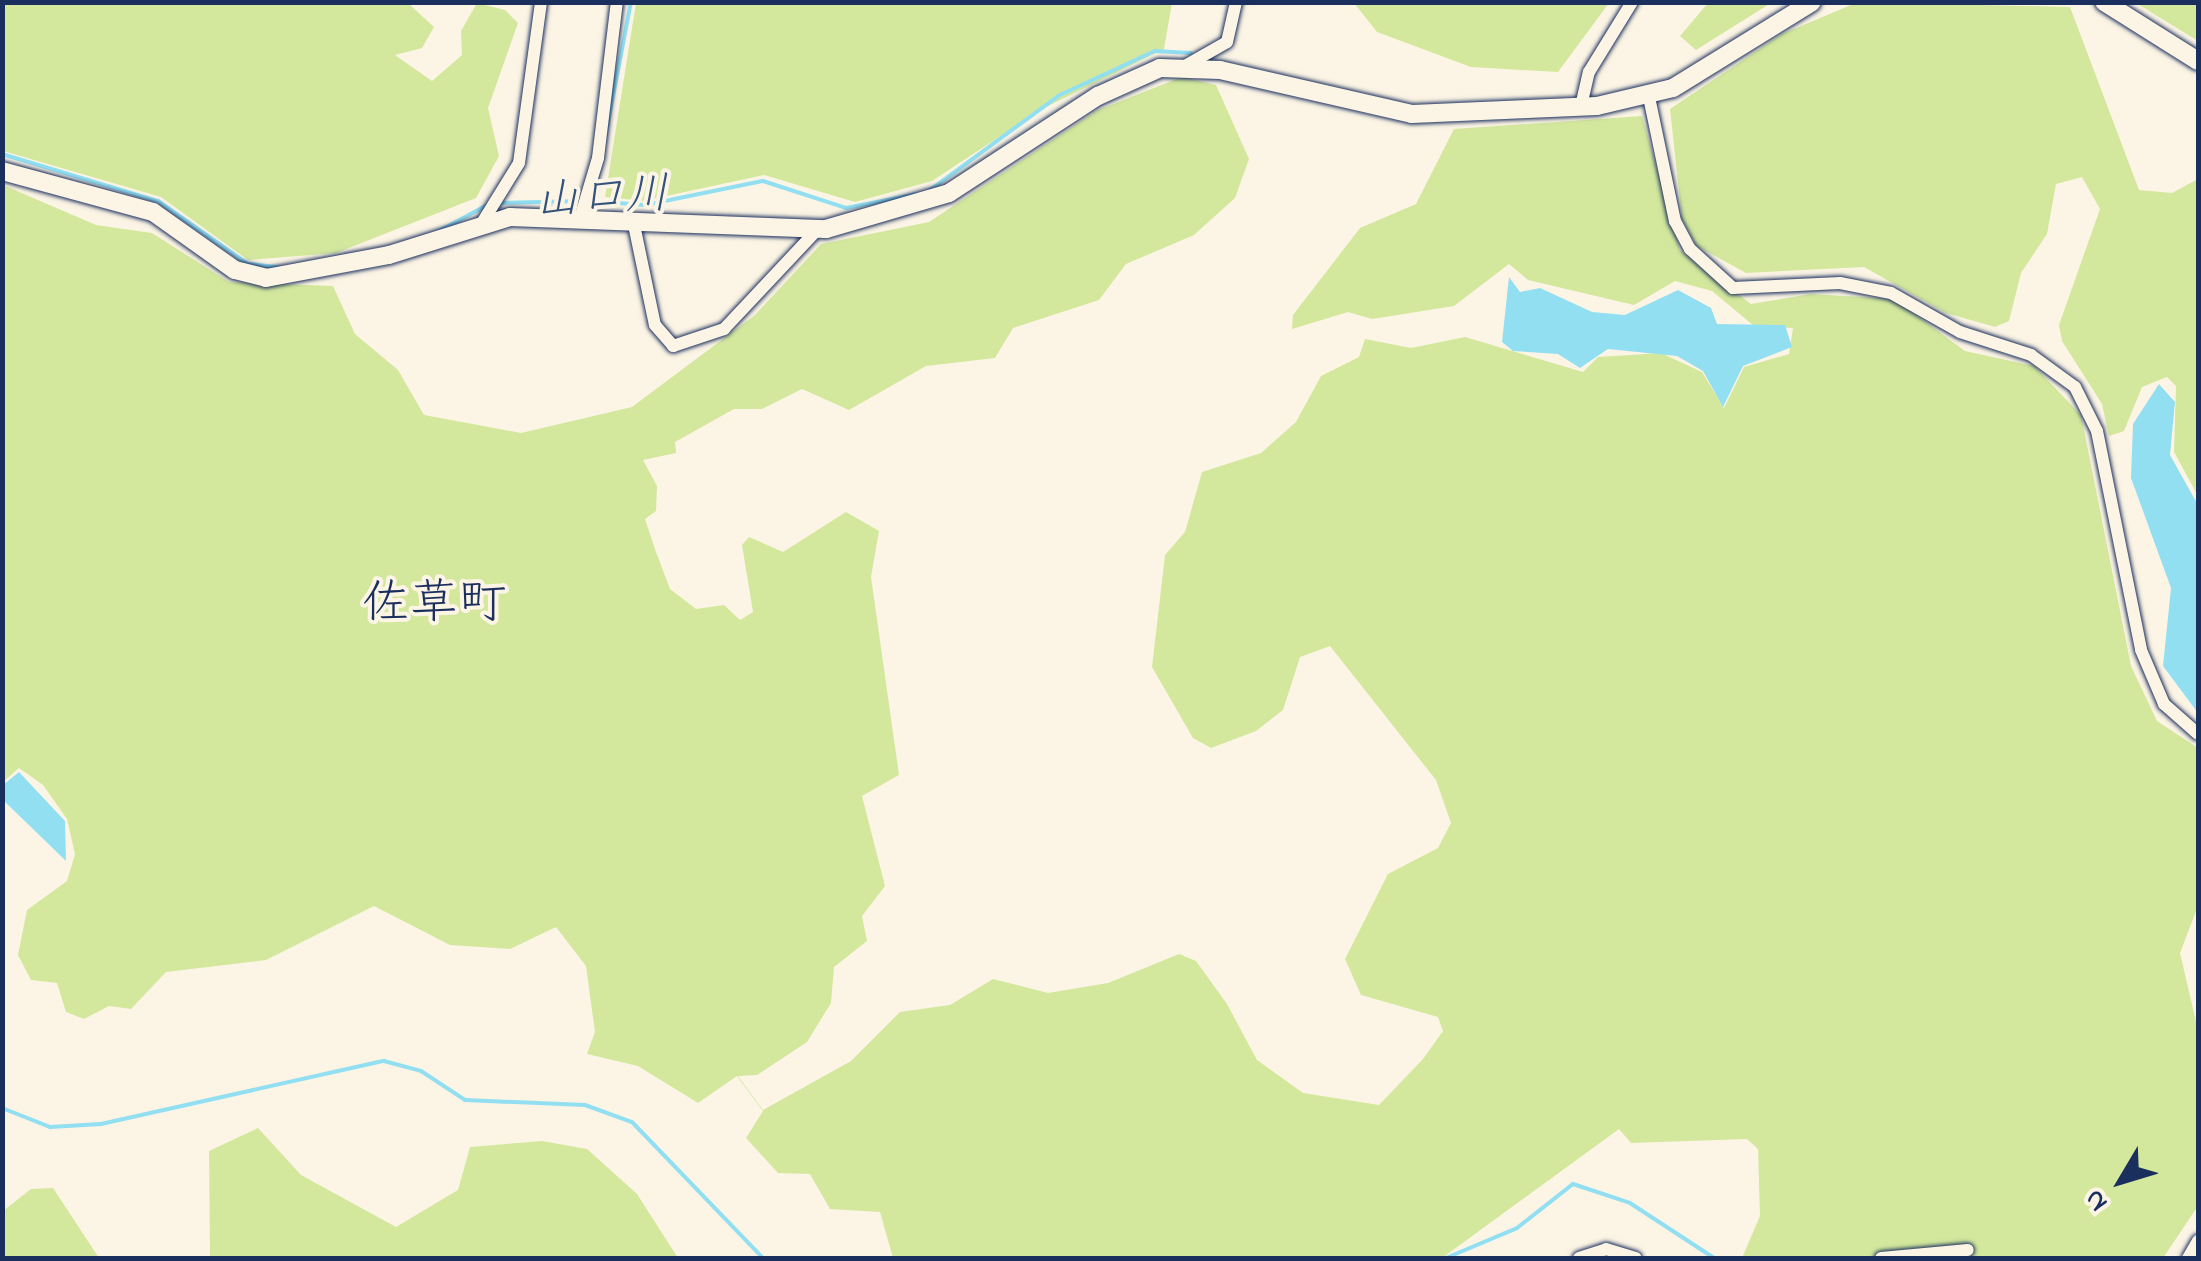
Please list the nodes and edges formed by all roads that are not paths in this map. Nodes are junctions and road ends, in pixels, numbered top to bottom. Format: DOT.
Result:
graph roads {
  1 [pos="540,2"];
  2 [pos="617,2"];
  3 [pos="1236,2"];
  4 [pos="1632,2"];
  5 [pos="1812,2"];
  6 [pos="2104,2"];
  7 [pos="2198,62"];
  8 [pos="1186,66"];
  9 [pos="1649,96"];
  10 [pos="1581,106"];
  11 [pos="2,172"];
  12 [pos="582,206"];
  13 [pos="487,210"];
  14 [pos="633,220"];
  15 [pos="817,230"];
  16 [pos="2198,734"];
  17 [pos="2198,1241"];
  18 [pos="1968,1250"];
  19 [pos="1580,1258"];
  20 [pos="1636,1258"];
  21 [pos="1881,1258"];
  22 [pos="2188,1258"];
  1 -- 13 [label="street"];
  2 -- 12 [label="street"];
  3 -- 8 [label="street"];
  4 -- 10 [label="street"];
  5 -- 9 [label="main road"];
  6 -- 7 [label="main road"];
  8 -- 10 [label="main road"];
  8 -- 15 [label="main road"];
  9 -- 10 [label="main road"];
  9 -- 16 [label="street"];
  11 -- 13 [label="main road"];
  12 -- 13 [label="main road"];
  12 -- 14 [label="main road"];
  14 -- 15 [label="main road"];
  14 -- 15 [label="street"];
  17 -- 22 [label="street"];
  18 -- 21 [label="street"];
  19 -- 20 [label="street"];
}
